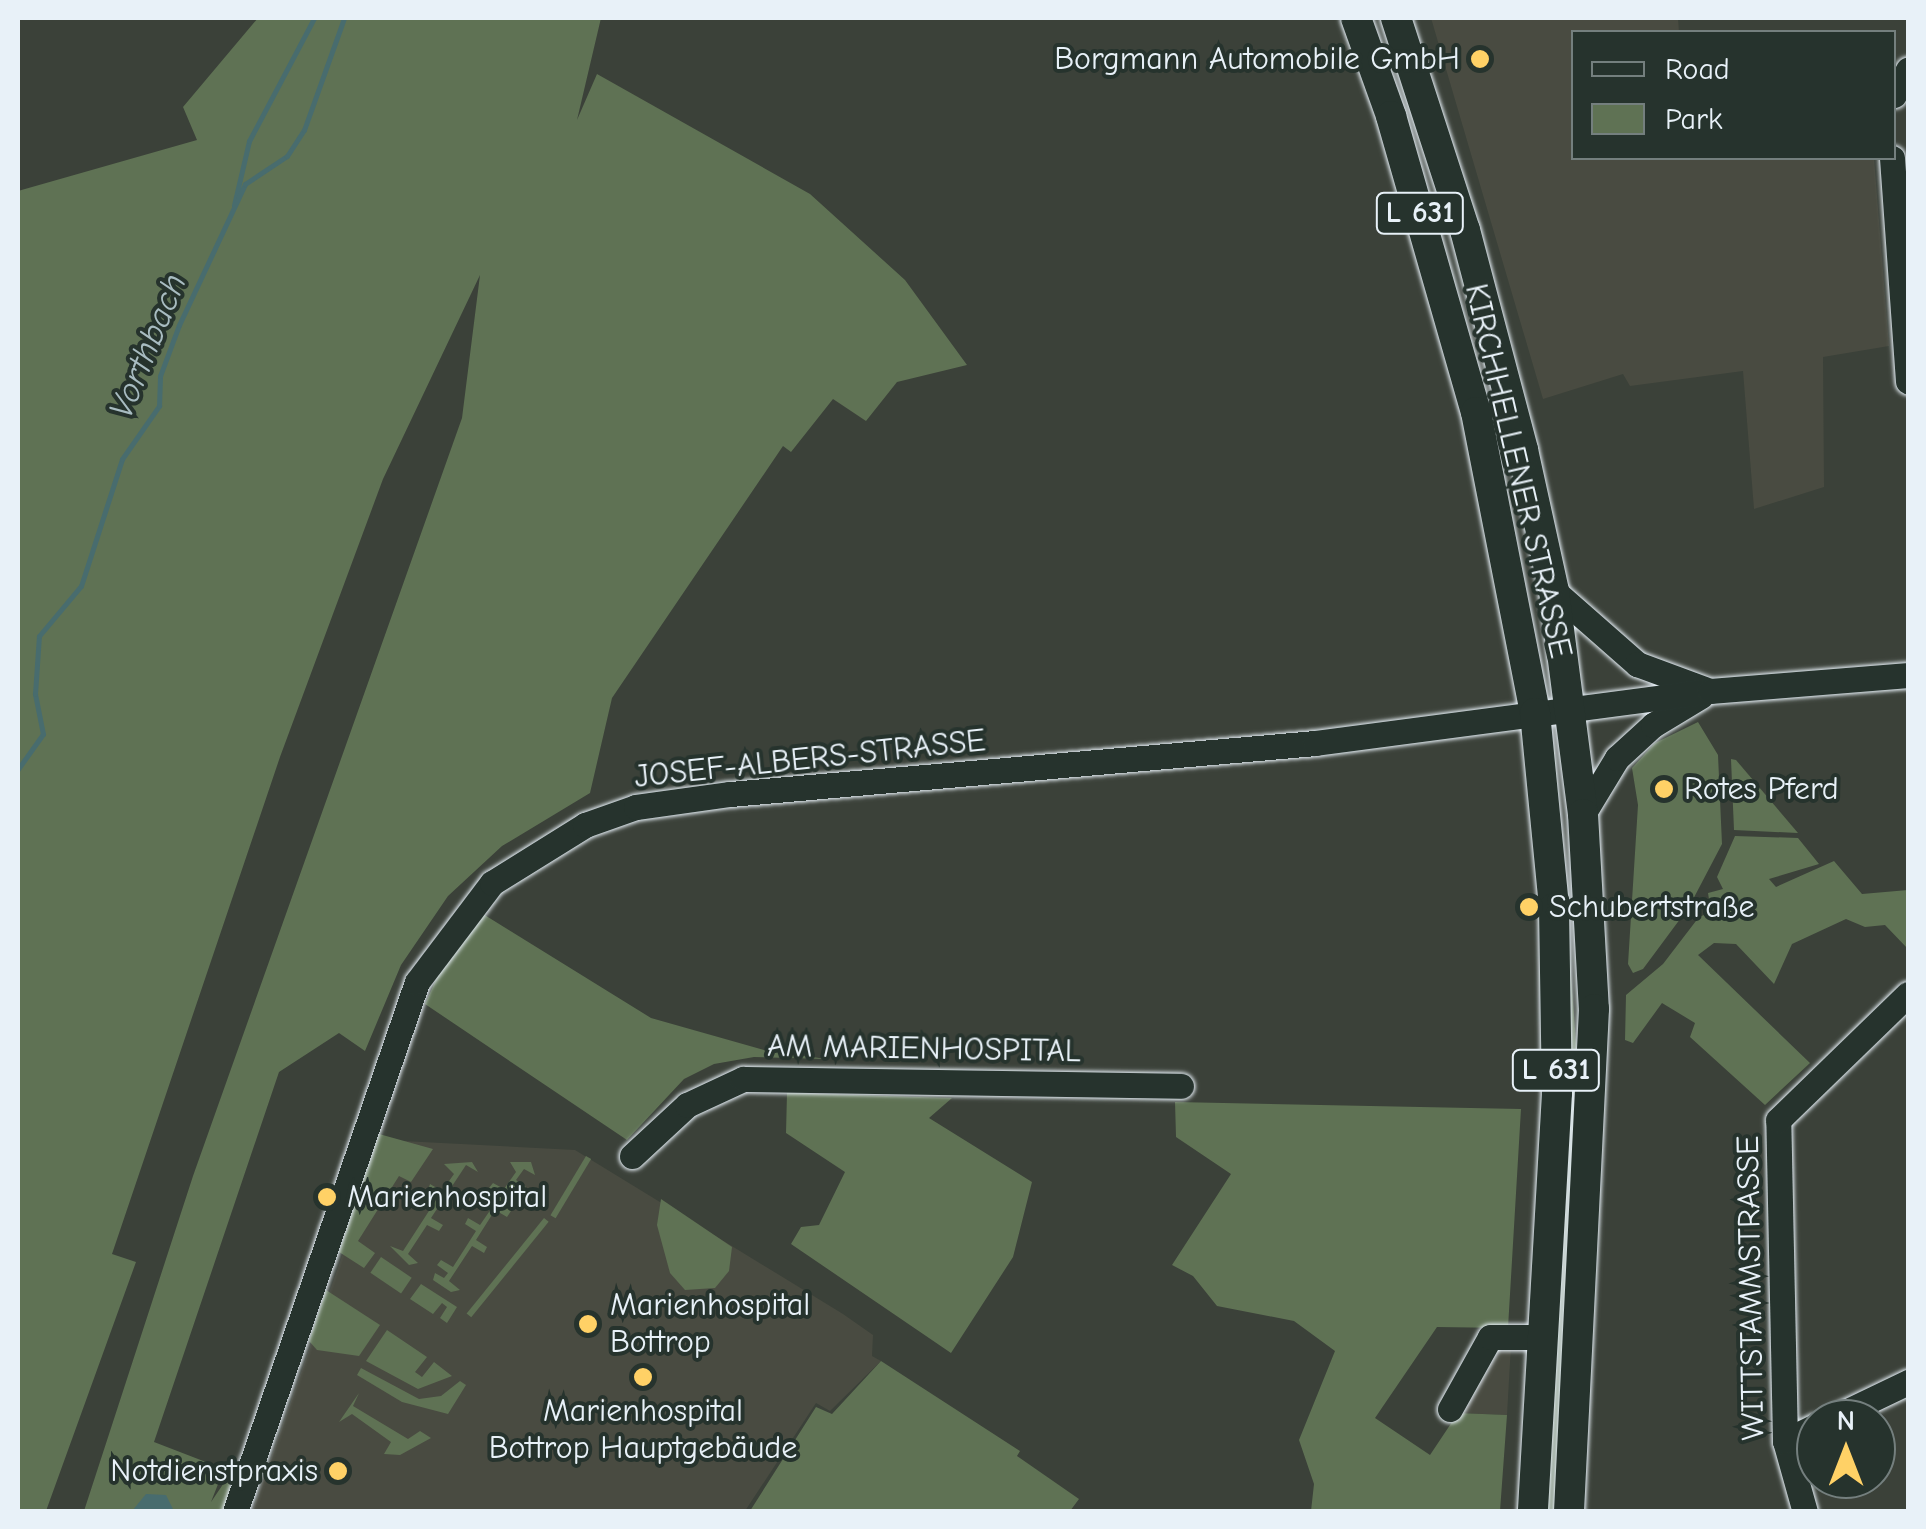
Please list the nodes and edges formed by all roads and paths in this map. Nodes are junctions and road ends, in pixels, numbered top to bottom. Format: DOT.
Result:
graph roads {
  1 [pos="1356,18"];
  2 [pos="1396,18"];
  3 [pos="1892,160"];
  4 [pos="1908,381"];
  5 [pos="1554,590"];
  6 [pos="1908,675"];
  7 [pos="1710,691"];
  8 [pos="1570,710"];
  9 [pos="1535,713"];
  10 [pos="1583,814"];
  11 [pos="1908,994"];
  12 [pos="1181,1086"];
  13 [pos="632,1156"];
  14 [pos="1544,1336"];
  15 [pos="1908,1382"];
  16 [pos="1873,1399"];
  17 [pos="1450,1409"];
  18 [pos="1796,1436"];
  19 [pos="1786,1441"];
  20 [pos="235,1512"];
  21 [pos="1533,1512"];
  22 [pos="1569,1512"];
  23 [pos="1806,1512"];
  1 -- 9 [label="main road, KIRCHHELLENER STRASSE / L 631"];
  2 -- 5 [label="main road, KIRCHHELLENER STRASSE / L 631"];
  3 -- 4 [label="street"];
  5 -- 7 [label="street"];
  5 -- 8 [label="main road, KIRCHHELLENER STRASSE / L 631"];
  6 -- 7 [label="street"];
  7 -- 8 [label="street"];
  7 -- 10 [label="street"];
  8 -- 9 [label="street"];
  8 -- 10 [label="main road, KIRCHHELLENER STRASSE / L 631"];
  9 -- 14 [label="main road, KIRCHHELLENER STRASSE / L 631"];
  9 -- 20 [label="street, JOSEF-ALBERS-STRASSE"];
  10 -- 22 [label="main road, KIRCHHELLENER STRASSE / L 631"];
  11 -- 19 [label="street, WITTSTAMMSTRASSE"];
  12 -- 13 [label="street, AM MARIENHOSPITAL"];
  14 -- 17 [label="street"];
  14 -- 21 [label="main road, KIRCHHELLENER STRASSE / L 631"];
  15 -- 16 [label="street"];
  18 -- 19 [label="street"];
  19 -- 23 [label="street, WITTSTAMMSTRASSE"];
}
